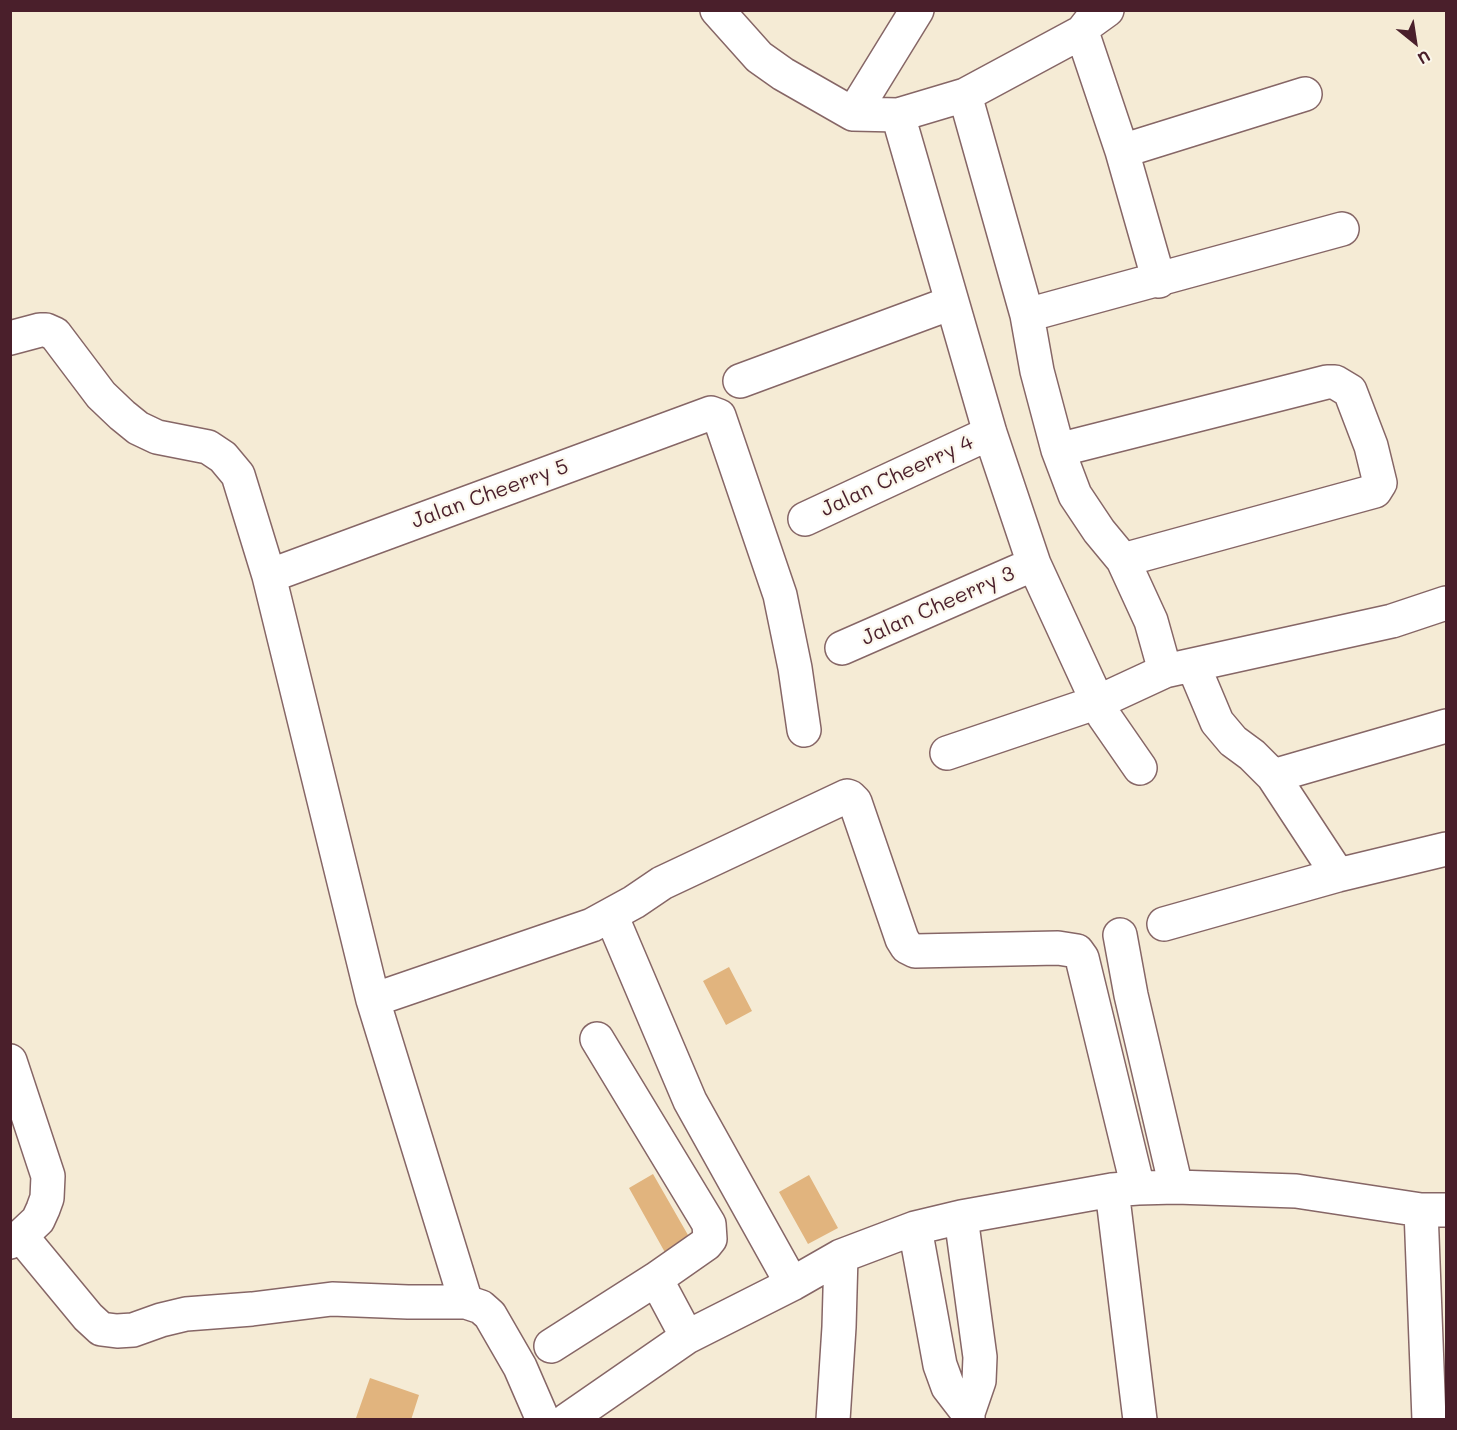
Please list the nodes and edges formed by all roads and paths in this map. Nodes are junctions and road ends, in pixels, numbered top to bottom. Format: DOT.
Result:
graph roads {
  1 [pos="917,10"];
  2 [pos="1107,10"];
  3 [pos="733,17"];
  4 [pos="1082,32"];
  5 [pos="1305,94"];
  6 [pos="965,95"];
  7 [pos="853,114"];
  8 [pos="898,115"];
  9 [pos="1122,151"];
  10 [pos="1342,229"];
  11 [pos="1159,281"];
  12 [pos="951,303"];
  13 [pos="1027,315"];
  14 [pos="10,338"];
  15 [pos="740,381"];
  16 [pos="990,433"];
  17 [pos="1058,450"];
  18 [pos="805,519"];
  19 [pos="1123,560"];
  20 [pos="1034,564"];
  21 [pos="269,576"];
  22 [pos="1446,603"];
  23 [pos="842,648"];
  24 [pos="1179,668"];
  25 [pos="1098,702"];
  26 [pos="1446,726"];
  27 [pos="804,730"];
  28 [pos="947,753"];
  29 [pos="1140,768"];
  30 [pos="1273,776"];
  31 [pos="1446,849"];
  32 [pos="1338,875"];
  33 [pos="610,915"];
  34 [pos="1164,924"];
  35 [pos="1120,935"];
  36 [pos="373,1000"];
  37 [pos="597,1039"];
  38 [pos="10,1061"];
  39 [pos="1176,1187"];
  40 [pos="1125,1189"];
  41 [pos="1434,1210"];
  42 [pos="961,1217"];
  43 [pos="915,1228"];
  44 [pos="16,1239"];
  45 [pos="841,1256"];
  46 [pos="656,1279"];
  47 [pos="792,1284"];
  48 [pos="466,1302"];
  49 [pos="687,1337"];
  50 [pos="551,1346"];
  51 [pos="968,1416"];
  52 [pos="543,1419"];
  53 [pos="567,1419"];
  54 [pos="833,1419"];
  55 [pos="1140,1419"];
  56 [pos="1429,1419"];
  1 -- 7 [label="street"];
  2 -- 4 [label="street"];
  3 -- 7 [label="street"];
  4 -- 6 [label="street"];
  4 -- 9 [label="street"];
  5 -- 9 [label="street"];
  6 -- 8 [label="street"];
  6 -- 13 [label="street"];
  7 -- 8 [label="street"];
  8 -- 12 [label="street"];
  9 -- 11 [label="street"];
  10 -- 11 [label="street"];
  11 -- 13 [label="street"];
  12 -- 15 [label="street"];
  12 -- 16 [label="street"];
  13 -- 17 [label="street"];
  14 -- 21 [label="street"];
  16 -- 18 [label="street, Jalan Cheerry 4"];
  16 -- 20 [label="street"];
  17 -- 19 [label="street"];
  17 -- 19 [label="street"];
  19 -- 24 [label="street"];
  20 -- 23 [label="street, Jalan Cheerry 3"];
  20 -- 25 [label="street"];
  21 -- 27 [label="street, Jalan Cheerry 5"];
  21 -- 36 [label="street"];
  22 -- 24 [label="street"];
  24 -- 25 [label="street"];
  24 -- 30 [label="street"];
  25 -- 28 [label="street"];
  25 -- 29 [label="street"];
  26 -- 30 [label="street"];
  30 -- 32 [label="street"];
  31 -- 32 [label="street"];
  32 -- 34 [label="street"];
  33 -- 36 [label="street"];
  33 -- 40 [label="street"];
  33 -- 47 [label="street"];
  35 -- 39 [label="street"];
  36 -- 48 [label="street"];
  37 -- 46 [label="street"];
  38 -- 44 [label="street"];
  39 -- 40 [label="street"];
  39 -- 41 [label="street"];
  40 -- 42 [label="street"];
  40 -- 55 [label="street"];
  41 -- 56 [label="street"];
  42 -- 43 [label="street"];
  42 -- 51 [label="street"];
  43 -- 45 [label="street"];
  43 -- 51 [label="street"];
  44 -- 48 [label="street"];
  45 -- 47 [label="street"];
  45 -- 54 [label="street"];
  46 -- 49 [label="street"];
  46 -- 50 [label="street"];
  47 -- 49 [label="street"];
  48 -- 52 [label="street"];
  49 -- 53 [label="street"];
}
